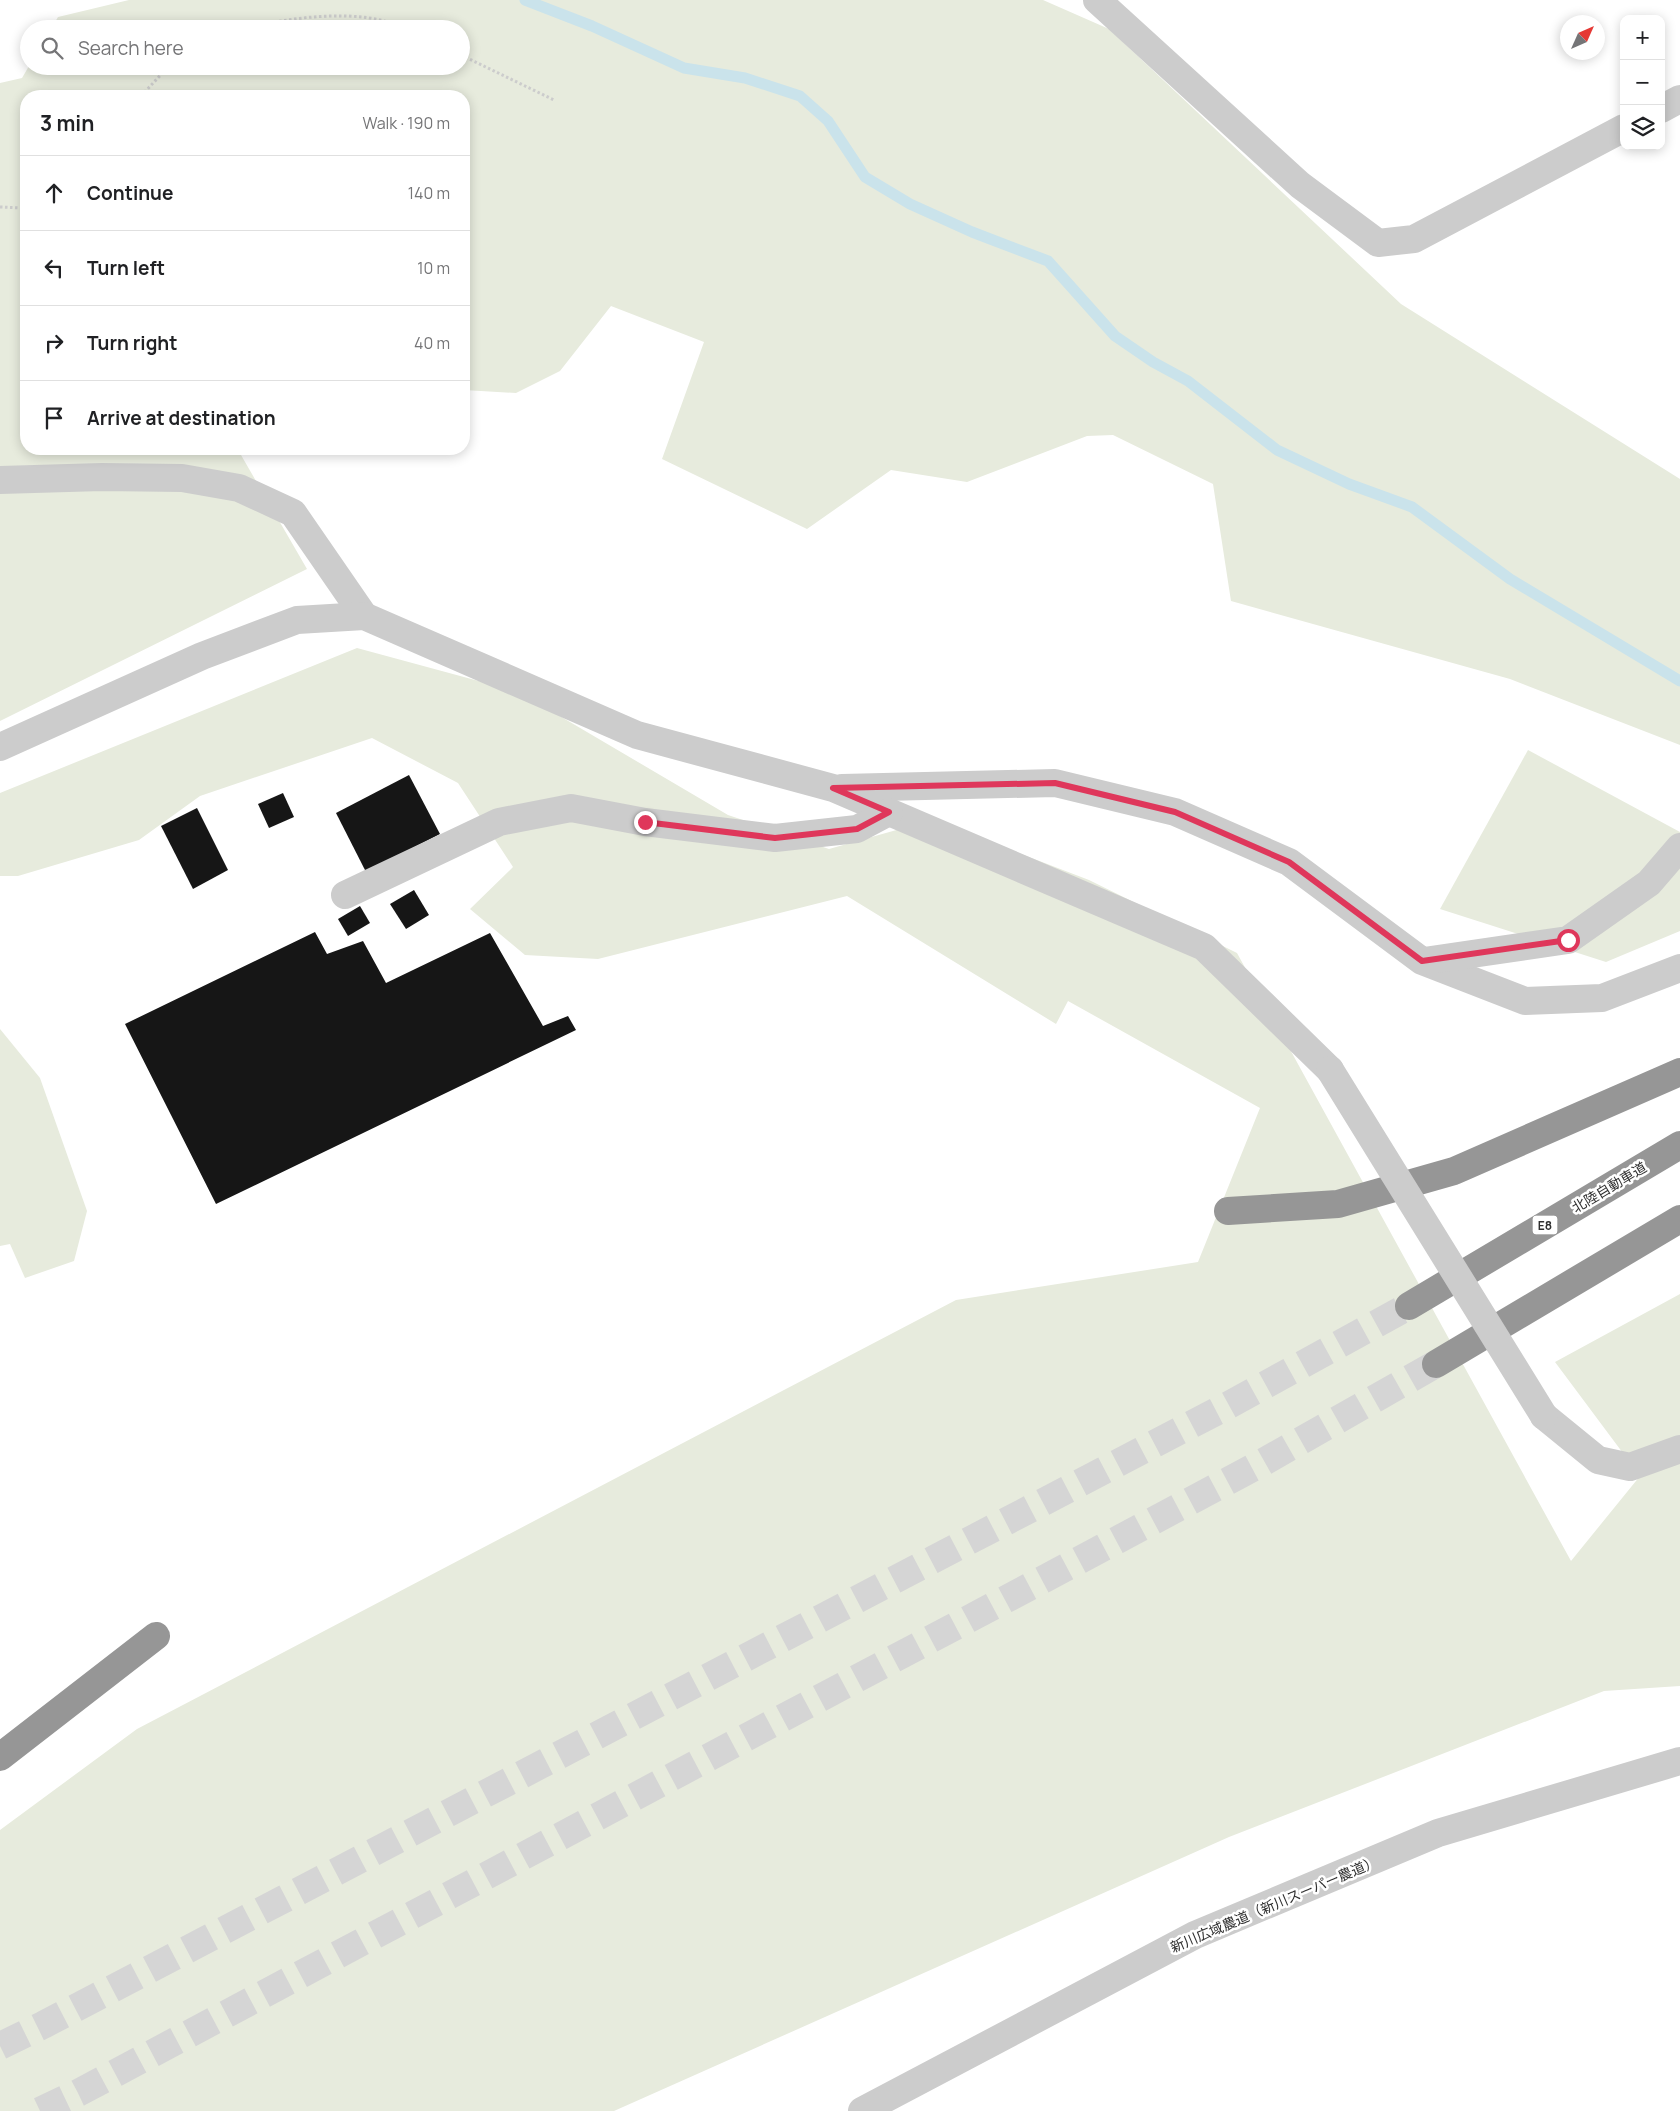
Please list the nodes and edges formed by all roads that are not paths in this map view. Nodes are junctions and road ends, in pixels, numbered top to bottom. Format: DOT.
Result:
graph roads {
  1 [pos="1097,0"];
  2 [pos="1680,99"];
  3 [pos="1665,107"];
  4 [pos="1620,130"];
  5 [pos="0,480"];
  6 [pos="364,616"];
  7 [pos="0,747"];
  8 [pos="833,788"];
  9 [pos="889,812"];
  10 [pos="1680,847"];
  11 [pos="345,895"];
  12 [pos="1422,961"];
  13 [pos="1680,968"];
  14 [pos="1680,1072"];
  15 [pos="1680,1144"];
  16 [pos="1228,1211"];
  17 [pos="1680,1219"];
  18 [pos="1409,1306"];
  19 [pos="1436,1364"];
  20 [pos="1680,1449"];
  21 [pos="156,1636"];
  22 [pos="0,1757"];
  23 [pos="1680,1761"];
  24 [pos="862,2111"];
  1 -- 4 [label="street"];
  2 -- 3 [label="street"];
  5 -- 6 [label="street"];
  6 -- 7 [label="street"];
  6 -- 8 [label="street"];
  8 -- 9 [label="street"];
  8 -- 12 [label="street"];
  9 -- 11 [label="street"];
  9 -- 20 [label="street, bridge"];
  10 -- 12 [label="street"];
  12 -- 13 [label="street"];
  14 -- 16 [label="highway"];
  15 -- 18 [label="highway, 北陸自動車道 / E8"];
  17 -- 19 [label="highway"];
  21 -- 22 [label="highway"];
  23 -- 24 [label="street, 新川広域農道（新川スーパー農道）"];
}
